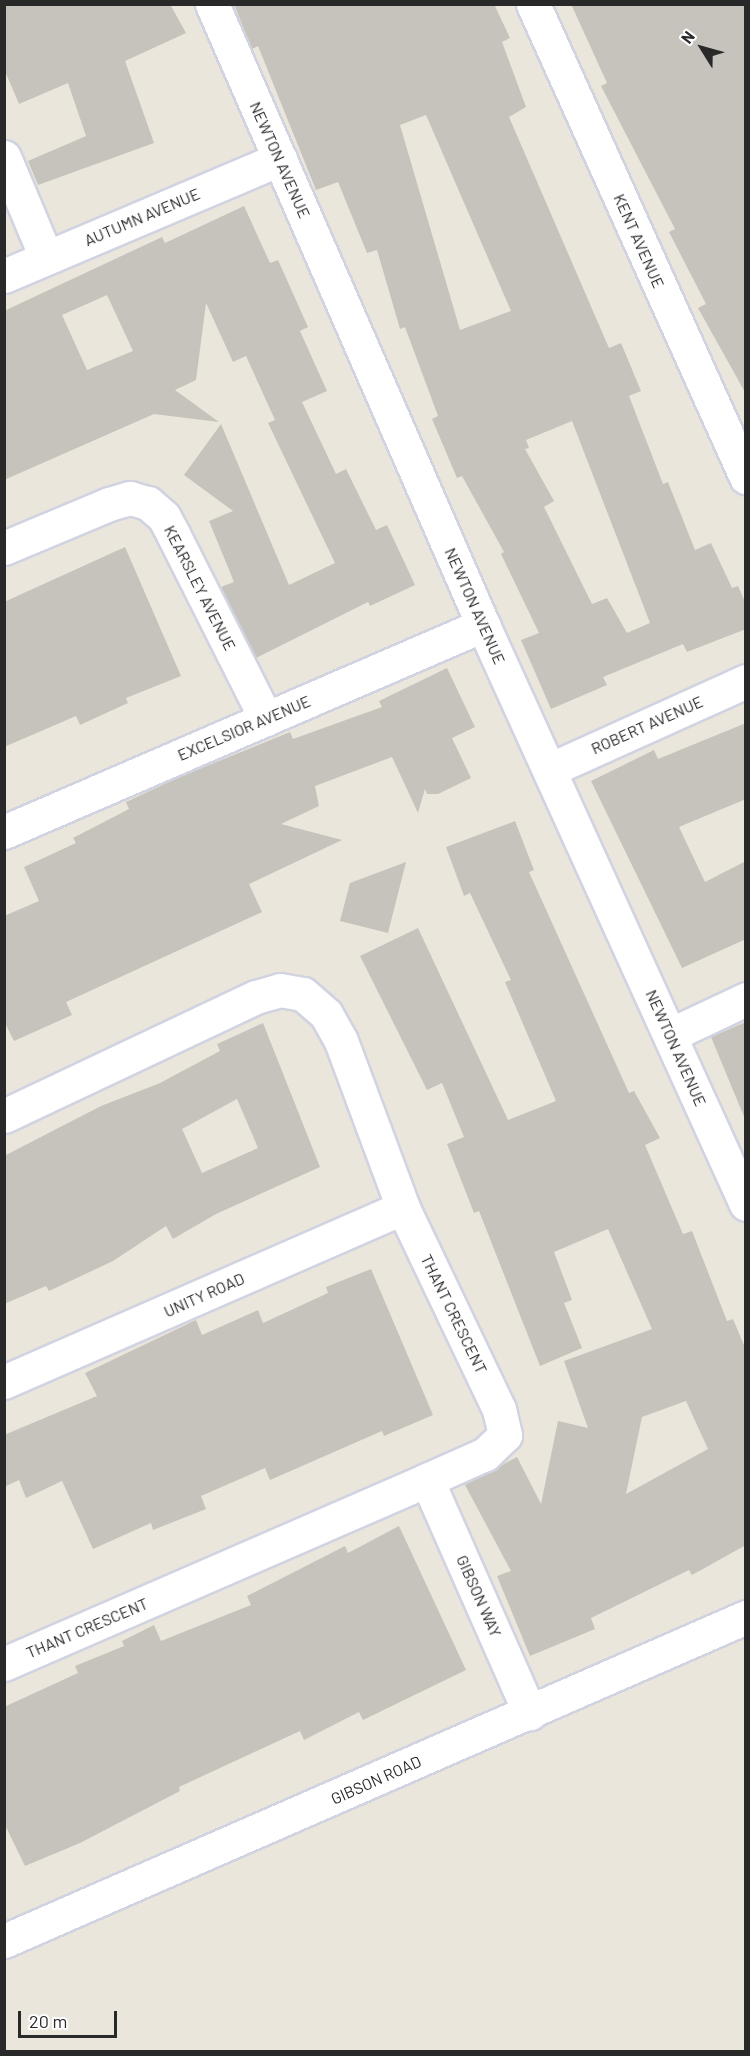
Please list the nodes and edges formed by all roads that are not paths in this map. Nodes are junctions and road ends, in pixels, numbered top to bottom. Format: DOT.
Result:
graph roads {
  1 [pos="212,4"];
  2 [pos="533,4"];
  3 [pos="4,157"];
  4 [pos="280,159"];
  5 [pos="46,257"];
  6 [pos="4,276"];
  7 [pos="746,477"];
  8 [pos="4,548"];
  9 [pos="483,625"];
  10 [pos="746,681"];
  11 [pos="266,719"];
  12 [pos="549,770"];
  13 [pos="4,832"];
  14 [pos="746,999"];
  15 [pos="669,1035"];
  16 [pos="4,1116"];
  17 [pos="746,1204"];
  18 [pos="403,1208"];
  19 [pos="4,1382"];
  20 [pos="428,1480"];
  21 [pos="746,1617"];
  22 [pos="4,1664"];
  23 [pos="530,1713"];
  24 [pos="4,1941"];
  1 -- 4 [label="street, NEWTON AVENUE"];
  2 -- 7 [label="street, KENT AVENUE"];
  3 -- 5 [label="street"];
  4 -- 5 [label="street, AUTUMN AVENUE"];
  4 -- 9 [label="street, NEWTON AVENUE"];
  5 -- 6 [label="street, AUTUMN AVENUE"];
  8 -- 11 [label="street, KEARSLEY AVENUE"];
  9 -- 11 [label="street, EXCELSIOR AVENUE"];
  9 -- 12 [label="street, NEWTON AVENUE"];
  10 -- 12 [label="street, ROBERT AVENUE"];
  11 -- 13 [label="street, EXCELSIOR AVENUE"];
  12 -- 15 [label="street, NEWTON AVENUE"];
  14 -- 15 [label="street"];
  15 -- 17 [label="street, NEWTON AVENUE"];
  16 -- 18 [label="street, THANT CRESCENT"];
  18 -- 19 [label="street, UNITY ROAD"];
  18 -- 20 [label="street, THANT CRESCENT"];
  20 -- 22 [label="street, THANT CRESCENT"];
  20 -- 23 [label="street, GIBSON WAY"];
  21 -- 23 [label="street, GIBSON ROAD"];
  23 -- 24 [label="street, GIBSON ROAD"];
}
